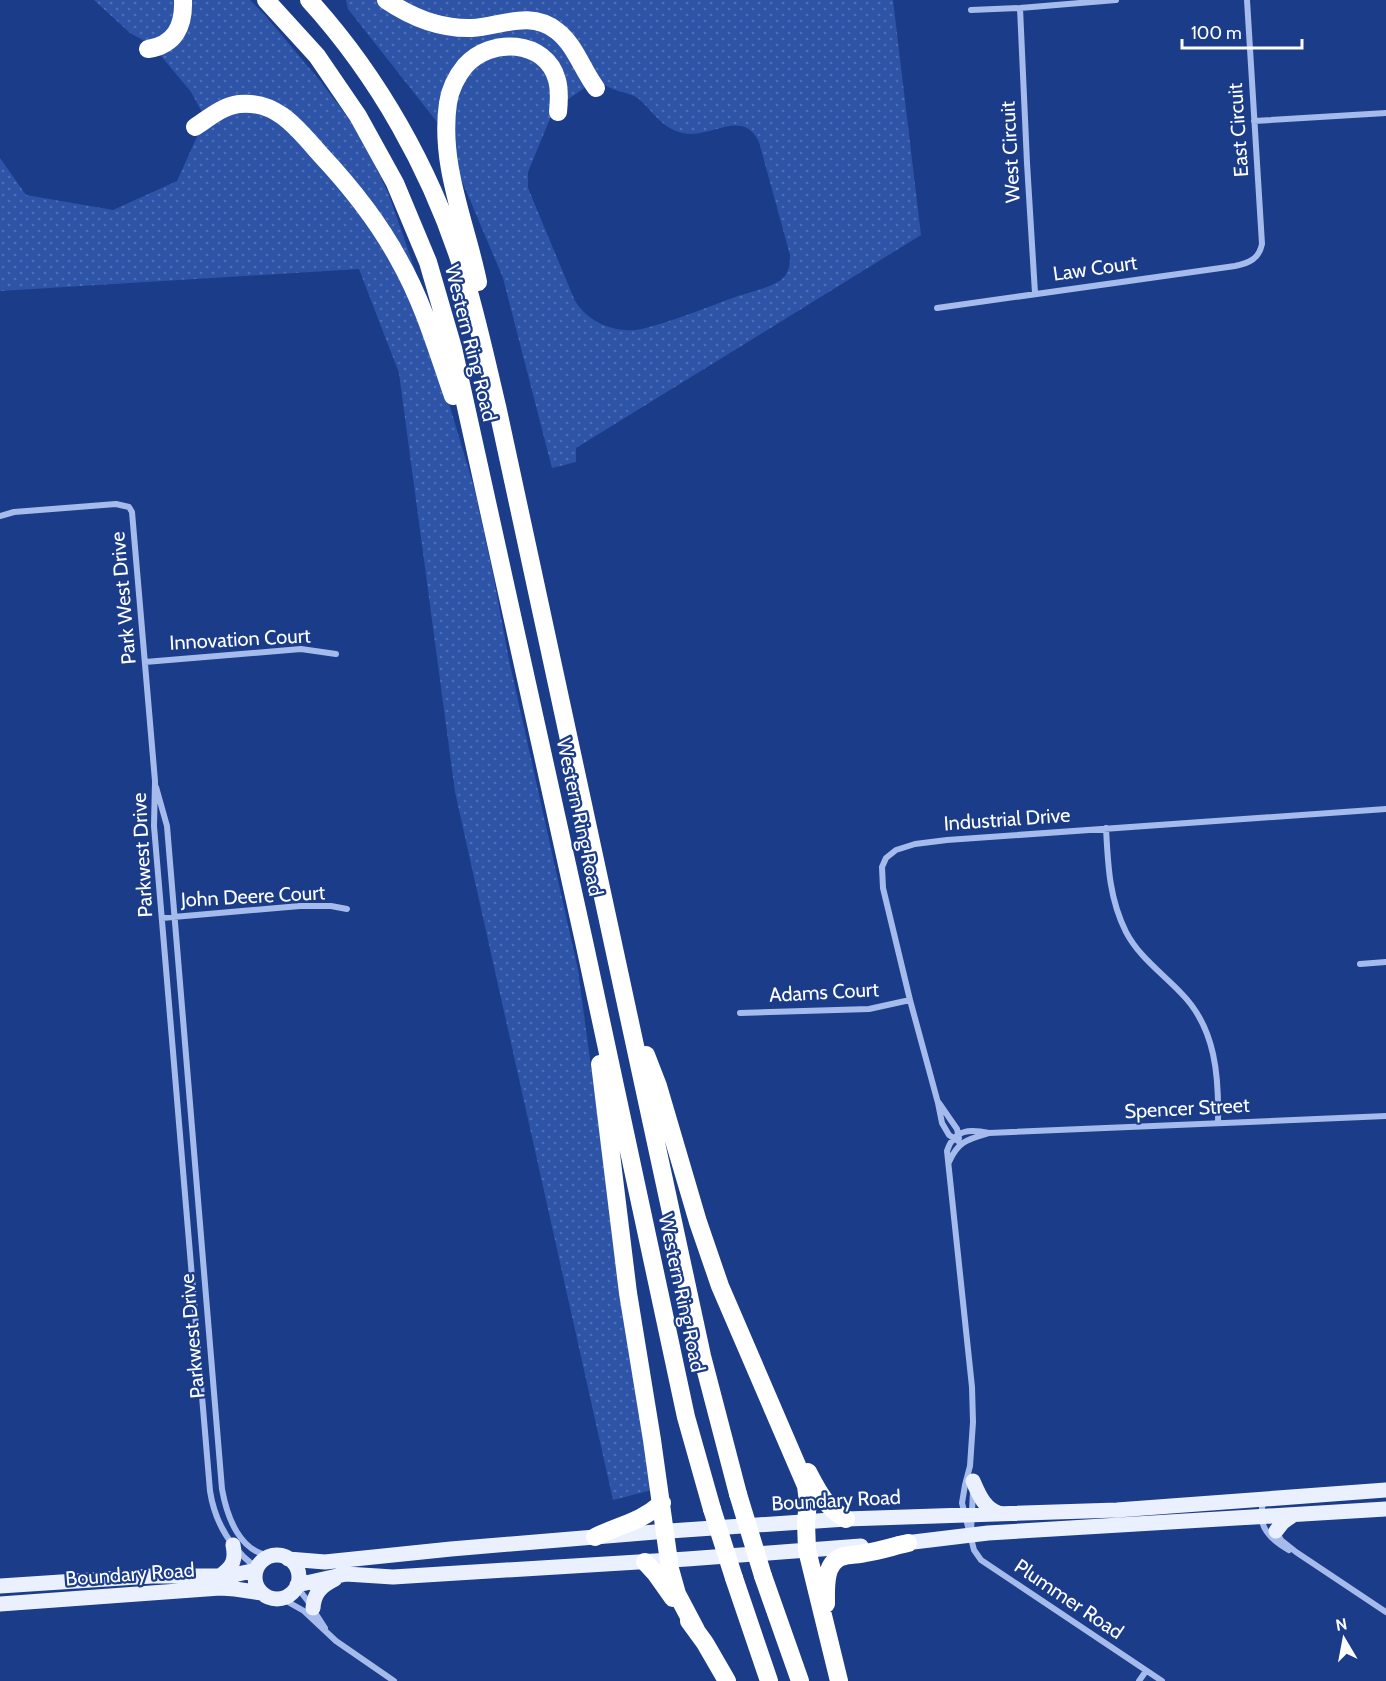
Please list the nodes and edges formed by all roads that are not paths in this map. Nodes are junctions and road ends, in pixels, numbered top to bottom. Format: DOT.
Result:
graph roads {
  1 [pos="183,0"];
  2 [pos="266,0"];
  3 [pos="309,0"];
  4 [pos="386,0"];
  5 [pos="1116,0"];
  6 [pos="1247,0"];
  7 [pos="1020,8"];
  8 [pos="971,10"];
  9 [pos="148,49"];
  10 [pos="596,87"];
  11 [pos="558,112"];
  12 [pos="1386,113"];
  13 [pos="1254,121"];
  14 [pos="195,127"];
  15 [pos="1256,257"];
  16 [pos="1035,293"];
  17 [pos="937,308"];
  18 [pos="484,491"];
  19 [pos="0,516"];
  20 [pos="523,524"];
  21 [pos="336,654"];
  22 [pos="145,662"];
  23 [pos="155,781"];
  24 [pos="1386,809"];
  25 [pos="1106,828"];
  26 [pos="347,909"];
  27 [pos="174,917"];
  28 [pos="162,918"];
  29 [pos="585,946"];
  30 [pos="1386,962"];
  31 [pos="1360,964"];
  32 [pos="623,991"];
  33 [pos="910,999"];
  34 [pos="740,1013"];
  35 [pos="1386,1116"];
  36 [pos="1218,1122"];
  37 [pos="989,1133"];
  38 [pos="956,1137"];
  39 [pos="961,1143"];
  40 [pos="948,1162"];
  41 [pos="212,1373"];
  42 [pos="201,1374"];
  43 [pos="762,1383"];
  44 [pos="972,1474"];
  45 [pos="1386,1490"];
  46 [pos="662,1503"];
  47 [pos="1386,1509"];
  48 [pos="1002,1515"];
  49 [pos="1266,1515"];
  50 [pos="969,1516"];
  51 [pos="846,1519"];
  52 [pos="806,1522"];
  53 [pos="666,1532"];
  54 [pos="971,1535"];
  55 [pos="595,1537"];
  56 [pos="908,1543"];
  57 [pos="233,1545"];
  58 [pos="807,1550"];
  59 [pos="281,1557"];
  60 [pos="669,1560"];
  61 [pos="1308,1560"];
  62 [pos="645,1562"];
  63 [pos="256,1569"];
  64 [pos="345,1574"];
  65 [pos="220,1576"];
  66 [pos="0,1586"];
  67 [pos="297,1586"];
  68 [pos="262,1593"];
  69 [pos="281,1598"];
  70 [pos="0,1604"];
  71 [pos="313,1608"];
  72 [pos="1386,1612"];
  73 [pos="696,1630"];
  74 [pos="828,1630"];
  75 [pos="327,1632"];
  76 [pos="1146,1671"];
  77 [pos="394,1681"];
  78 [pos="727,1681"];
  79 [pos="770,1681"];
  80 [pos="800,1681"];
  81 [pos="839,1681"];
  82 [pos="1139,1681"];
  83 [pos="1162,1681"];
  1 -- 9 [label="highway"];
  2 -- 18 [label="highway, Western Ring Road"];
  3 -- 20 [label="highway, Western Ring Road"];
  4 -- 10 [label="highway"];
  5 -- 7 [label="street"];
  6 -- 13 [label="street, East Circuit"];
  7 -- 8 [label="street"];
  7 -- 16 [label="street, West Circuit"];
  11 -- 20 [label="highway"];
  12 -- 13 [label="street"];
  13 -- 15 [label="street, East Circuit"];
  14 -- 18 [label="highway"];
  15 -- 16 [label="street, Law Court"];
  16 -- 17 [label="street, Law Court"];
  18 -- 29 [label="highway, Western Ring Road"];
  19 -- 22 [label="street, Park West Drive"];
  20 -- 32 [label="highway, Western Ring Road"];
  21 -- 22 [label="street, Innovation Court"];
  22 -- 23 [label="street, Park West Drive"];
  23 -- 27 [label="street, Parkwest Drive"];
  23 -- 28 [label="street, Parkwest Drive"];
  24 -- 25 [label="street, Industrial Drive"];
  25 -- 33 [label="street, Industrial Drive"];
  25 -- 36 [label="street"];
  26 -- 27 [label="street, John Deere Court"];
  27 -- 28 [label="street, John Deere Court"];
  27 -- 41 [label="street, Parkwest Drive"];
  28 -- 42 [label="street, Parkwest Drive"];
  29 -- 46 [label="highway"];
  29 -- 79 [label="highway, Western Ring Road, bridge"];
  30 -- 31 [label="street"];
  32 -- 43 [label="highway"];
  32 -- 80 [label="highway, Western Ring Road, bridge"];
  33 -- 34 [label="street, Adams Court"];
  33 -- 38 [label="street, Industrial Drive"];
  35 -- 36 [label="street, Spencer Street"];
  36 -- 37 [label="street, Spencer Street"];
  37 -- 38 [label="street, Spencer Street"];
  37 -- 39 [label="street, Spencer Street"];
  38 -- 39 [label="street, Industrial Drive"];
  38 -- 40 [label="street"];
  39 -- 40 [label="street"];
  40 -- 44 [label="street"];
  41 -- 42 [label="street"];
  41 -- 59 [label="street, Parkwest Drive"];
  42 -- 57 [label="street, Parkwest Drive"];
  43 -- 51 [label="highway"];
  43 -- 52 [label="highway"];
  44 -- 48 [label="main road"];
  44 -- 50 [label="street"];
  44 -- 50 [label="street"];
  45 -- 49 [label="main road, Boundary Road"];
  46 -- 53 [label="highway"];
  46 -- 55 [label="highway"];
  47 -- 49 [label="main road"];
  48 -- 49 [label="main road, Boundary Road"];
  48 -- 50 [label="main road, Boundary Road"];
  49 -- 54 [label="main road, Boundary Road"];
  49 -- 61 [label="street"];
  49 -- 61 [label="street"];
  50 -- 51 [label="main road, Boundary Road"];
  50 -- 54 [label="street"];
  51 -- 52 [label="main road, Boundary Road"];
  52 -- 53 [label="main road, Boundary Road"];
  52 -- 58 [label="highway"];
  53 -- 55 [label="main road, Boundary Road"];
  53 -- 60 [label="highway"];
  54 -- 56 [label="main road, Boundary Road"];
  54 -- 76 [label="street, Plummer Road"];
  55 -- 59 [label="main road, Boundary Road"];
  56 -- 58 [label="main road, Boundary Road"];
  56 -- 74 [label="highway"];
  57 -- 63 [label="street, Parkwest Drive"];
  57 -- 65 [label="main road"];
  58 -- 60 [label="main road, Boundary Road"];
  58 -- 74 [label="highway"];
  59 -- 63 [label="main road"];
  59 -- 67 [label="main road"];
  60 -- 62 [label="main road, Boundary Road"];
  60 -- 73 [label="highway"];
  61 -- 72 [label="street"];
  62 -- 64 [label="main road, Boundary Road"];
  62 -- 73 [label="highway"];
  63 -- 65 [label="main road, Boundary Road"];
  63 -- 68 [label="main road"];
  64 -- 67 [label="main road, Boundary Road"];
  64 -- 71 [label="main road"];
  65 -- 66 [label="main road, Boundary Road"];
  67 -- 69 [label="main road"];
  67 -- 71 [label="street"];
  68 -- 69 [label="main road"];
  68 -- 70 [label="main road, Boundary Road"];
  69 -- 75 [label="street"];
  71 -- 75 [label="street"];
  73 -- 78 [label="highway"];
  74 -- 81 [label="highway"];
  75 -- 77 [label="street"];
  76 -- 82 [label="street"];
  76 -- 83 [label="street, Plummer Road"];
}
